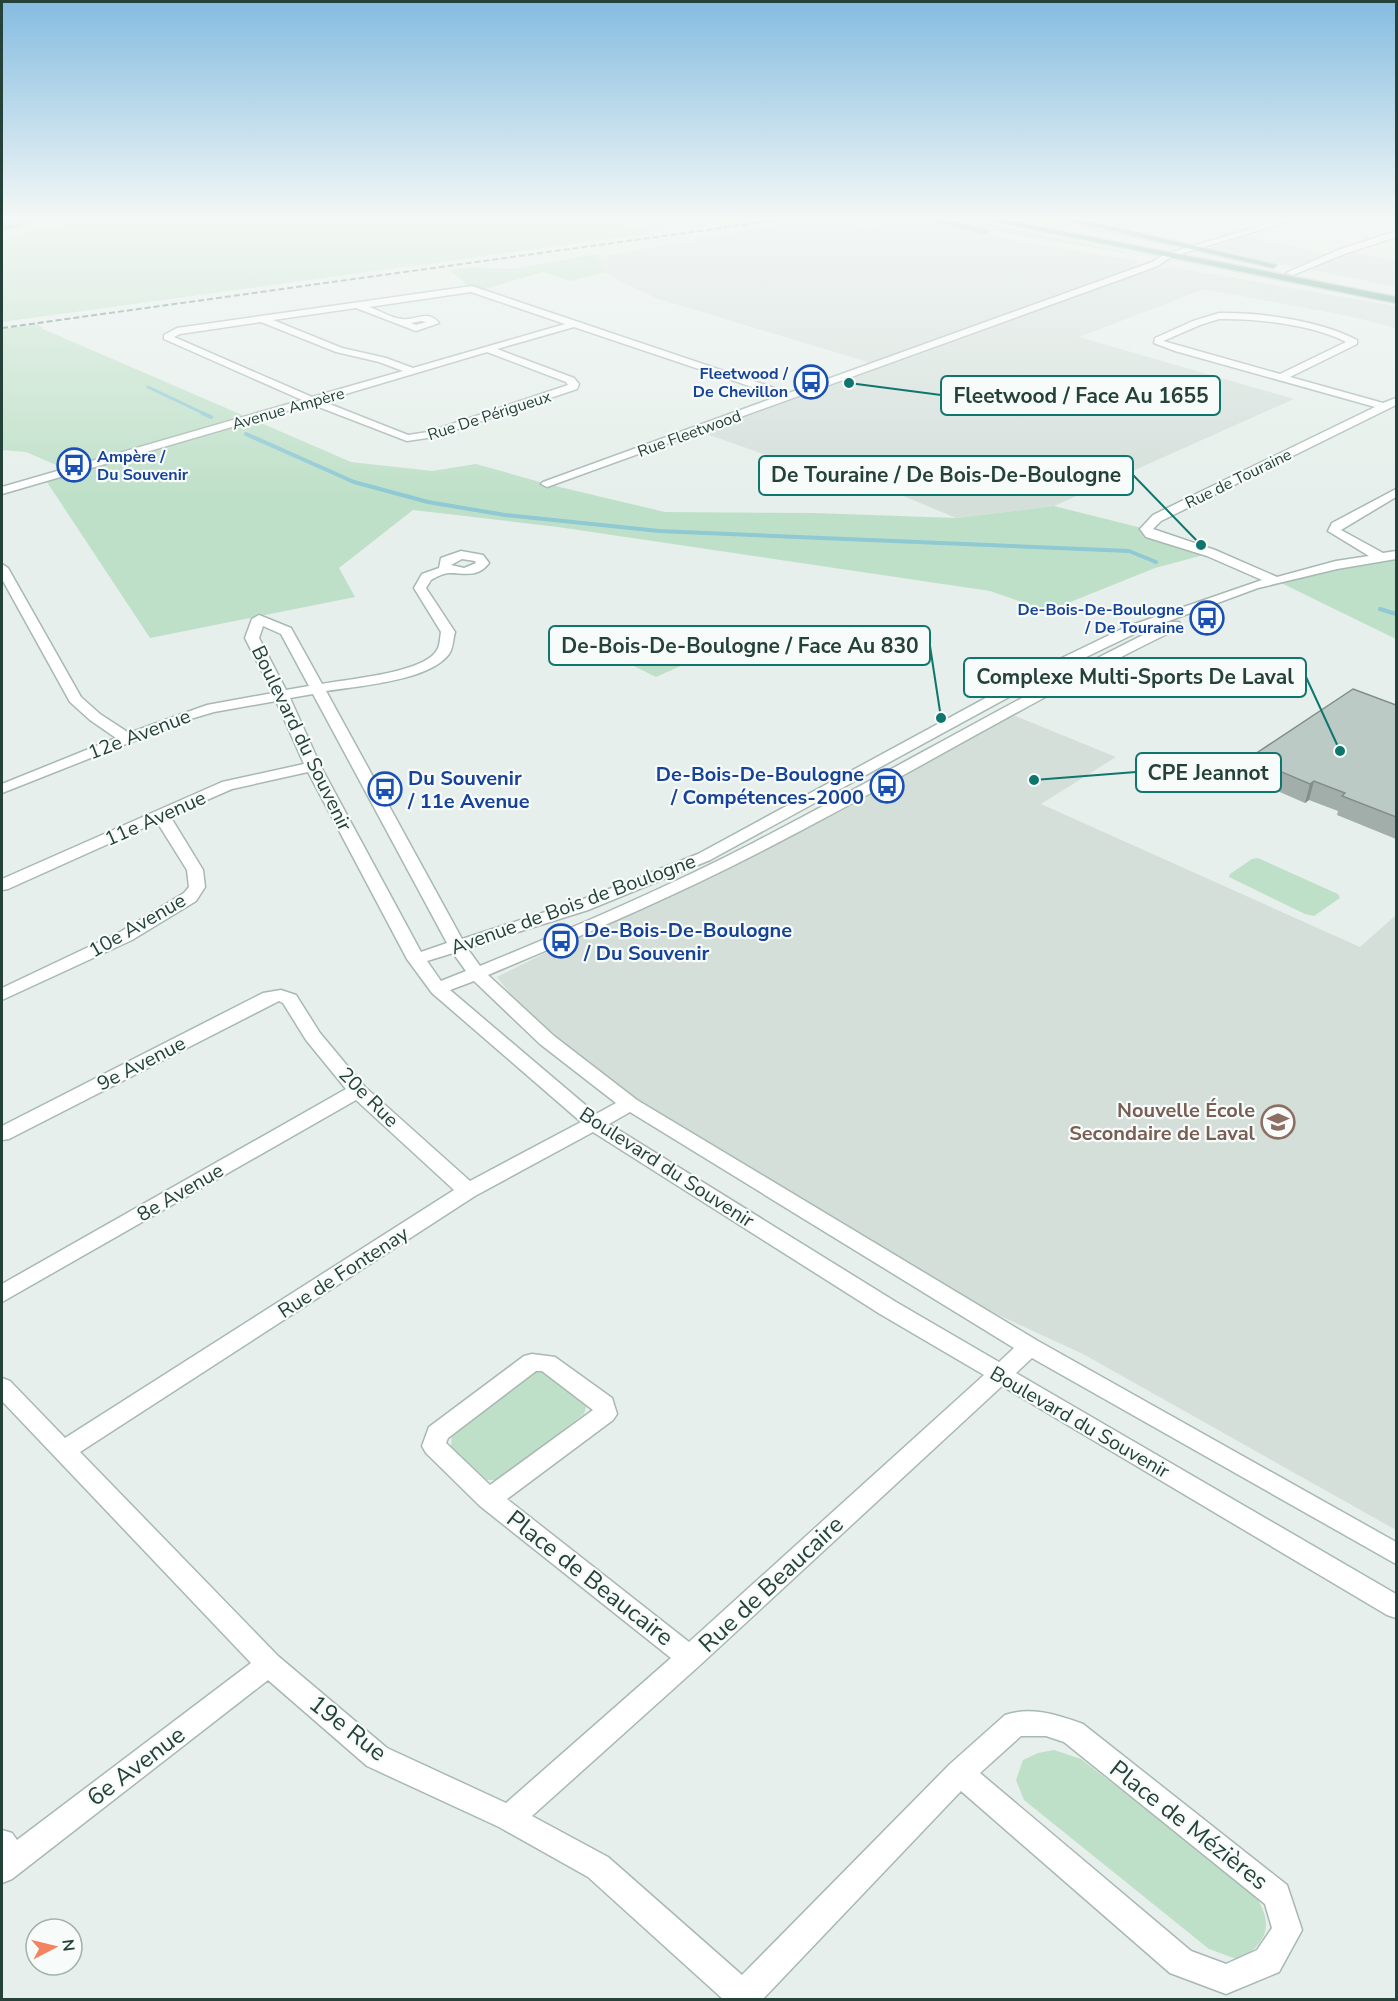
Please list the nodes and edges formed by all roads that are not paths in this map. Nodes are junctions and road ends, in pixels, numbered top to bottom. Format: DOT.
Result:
graph roads {
  1 [pos="327,309"];
  2 [pos="368,309"];
  3 [pos="531,309"];
  4 [pos="1028,309"];
  5 [pos="262,319"];
  6 [pos="405,324"];
  7 [pos="574,324"];
  8 [pos="487,349"];
  9 [pos="413,371"];
  10 [pos="1281,378"];
  11 [pos="788,396"];
  12 [pos="314,401"];
  13 [pos="1391,404"];
  14 [pos="547,484"];
  15 [pos="2,491"];
  16 [pos="1396,492"];
  17 [pos="1396,555"];
  18 [pos="1380,557"];
  19 [pos="2,568"];
  20 [pos="447,569"];
  21 [pos="1277,581"];
  22 [pos="16,594"];
  23 [pos="2,599"];
  24 [pos="317,688"];
  25 [pos="281,694"];
  26 [pos="126,738"];
  27 [pos="313,767"];
  28 [pos="2,789"];
  29 [pos="160,815"];
  30 [pos="2,885"];
  31 [pos="458,946"];
  32 [pos="416,959"];
  33 [pos="476,973"];
  34 [pos="438,989"];
  35 [pos="2,995"];
  36 [pos="281,995"];
  37 [pos="358,1091"];
  38 [pos="630,1104"];
  39 [pos="595,1124"];
  40 [pos="2,1134"];
  41 [pos="468,1191"];
  42 [pos="2,1294"];
  43 [pos="1030,1347"];
  44 [pos="999,1374"];
  45 [pos="2,1387"];
  46 [pos="63,1451"];
  47 [pos="489,1499"];
  48 [pos="1396,1554"];
  49 [pos="1396,1607"];
  50 [pos="690,1658"];
  51 [pos="269,1664"];
  52 [pos="960,1773"];
  53 [pos="509,1818"];
  54 [pos="6,1857"];
  55 [pos="745,1998"];
  1 -- 5 [label="street"];
  2 -- 6 [label="street"];
  3 -- 7 [label="street"];
  4 -- 11 [label="street, Rue Fleetwood"];
  5 -- 9 [label="street"];
  5 -- 12 [label="street"];
  7 -- 8 [label="street, Avenue Ampère"];
  7 -- 11 [label="street"];
  8 -- 9 [label="street, Avenue Ampère"];
  8 -- 12 [label="street, Rue De Périgueux"];
  9 -- 12 [label="street, Avenue Ampère"];
  10 -- 10 [label="street"];
  10 -- 13 [label="street"];
  11 -- 14 [label="street, Rue Fleetwood"];
  12 -- 15 [label="street, Avenue Ampère"];
  13 -- 21 [label="street, Rue de Touraine"];
  16 -- 18 [label="street"];
  17 -- 18 [label="street, Avenue de Bois de Boulogne"];
  18 -- 21 [label="street, Avenue de Bois de Boulogne"];
  19 -- 22 [label="street"];
  20 -- 24 [label="street, 12e Avenue"];
  21 -- 31 [label="street, Avenue de Bois de Boulogne"];
  21 -- 33 [label="street, Avenue de Bois de Boulogne"];
  22 -- 23 [label="street"];
  22 -- 26 [label="street"];
  24 -- 25 [label="street, 12e Avenue"];
  24 -- 25 [label="street, Boulevard du Souvenir"];
  24 -- 31 [label="street, Boulevard du Souvenir"];
  25 -- 26 [label="street, 12e Avenue"];
  25 -- 27 [label="street, Boulevard du Souvenir"];
  26 -- 28 [label="street, 12e Avenue"];
  27 -- 29 [label="street, 11e Avenue"];
  27 -- 32 [label="street, Boulevard du Souvenir"];
  29 -- 30 [label="street, 11e Avenue"];
  29 -- 35 [label="street, 10e Avenue"];
  31 -- 32 [label="street, Avenue de Bois de Boulogne"];
  31 -- 33 [label="street, Boulevard du Souvenir"];
  32 -- 34 [label="street, Boulevard du Souvenir"];
  33 -- 34 [label="street, Avenue de Bois de Boulogne"];
  33 -- 38 [label="street, Boulevard du Souvenir"];
  34 -- 39 [label="street, Boulevard du Souvenir"];
  36 -- 37 [label="street, 20e Rue"];
  36 -- 40 [label="street, 9e Avenue"];
  37 -- 41 [label="street, 20e Rue"];
  37 -- 42 [label="street, 8e Avenue"];
  38 -- 39 [label="street, Rue de Fontenay"];
  38 -- 43 [label="street, Boulevard du Souvenir"];
  39 -- 41 [label="street, Rue de Fontenay"];
  39 -- 44 [label="street, Boulevard du Souvenir"];
  41 -- 46 [label="street, Rue de Fontenay"];
  43 -- 44 [label="street, Rue de Beaucaire"];
  43 -- 48 [label="street, Boulevard du Souvenir"];
  44 -- 49 [label="street, Boulevard du Souvenir"];
  44 -- 50 [label="street, Rue de Beaucaire"];
  45 -- 46 [label="street, 19e Rue"];
  46 -- 51 [label="street, 19e Rue"];
  47 -- 47 [label="street, Place de Beaucaire"];
  47 -- 50 [label="street, Place de Beaucaire"];
  50 -- 53 [label="street, Rue de Beaucaire"];
  51 -- 53 [label="street, 19e Rue"];
  51 -- 54 [label="street, 6e Avenue"];
  52 -- 52 [label="street, Place de Mézières"];
  52 -- 55 [label="street, Place de Mézières"];
  53 -- 55 [label="street, 19e Rue"];
}
